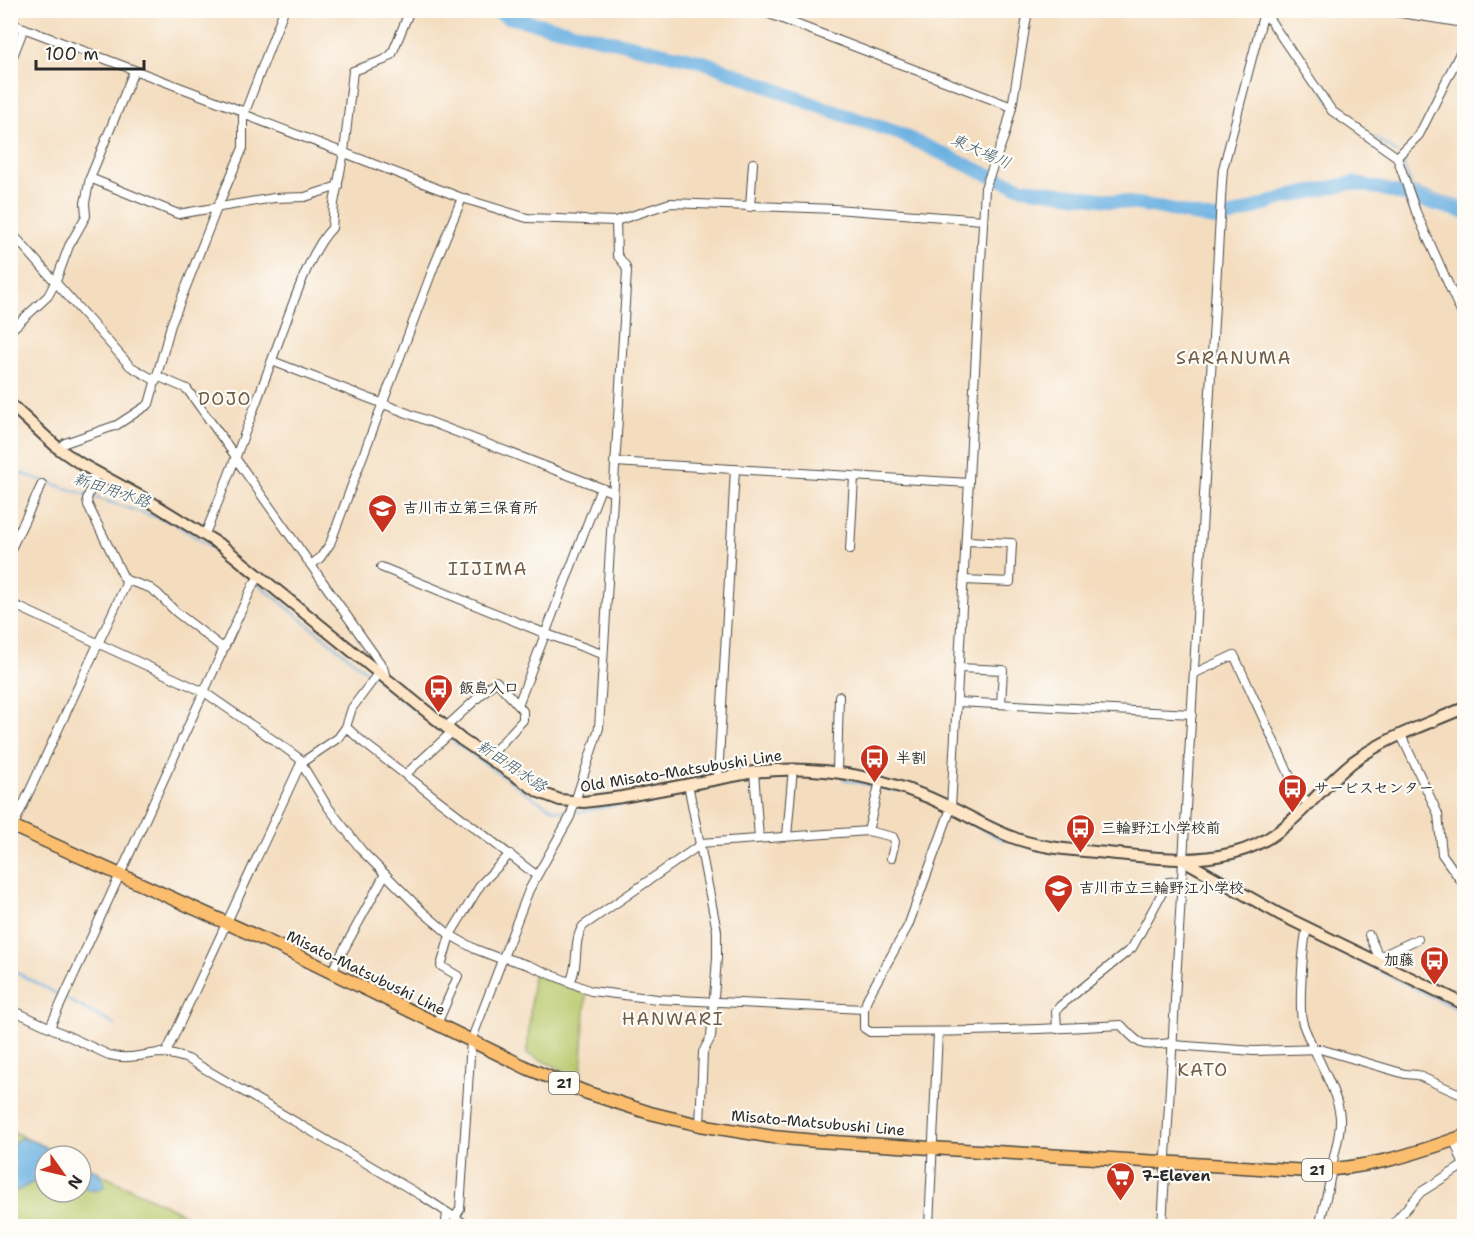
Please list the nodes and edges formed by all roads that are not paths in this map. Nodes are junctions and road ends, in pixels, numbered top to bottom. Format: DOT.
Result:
graph roads {
  1 [pos="284,10"];
  2 [pos="410,10"];
  3 [pos="759,10"];
  4 [pos="1028,10"];
  5 [pos="1382,10"];
  6 [pos="1263,11"];
  7 [pos="10,23"];
  8 [pos="1464,23"];
  9 [pos="24,28"];
  10 [pos="1464,45"];
  11 [pos="10,64"];
  12 [pos="134,71"];
  13 [pos="1012,107"];
  14 [pos="243,113"];
  15 [pos="344,152"];
  16 [pos="1397,157"];
  17 [pos="753,163"];
  18 [pos="90,178"];
  19 [pos="338,186"];
  20 [pos="462,198"];
  21 [pos="750,207"];
  22 [pos="217,208"];
  23 [pos="983,220"];
  24 [pos="616,221"];
  25 [pos="10,231"];
  26 [pos="56,281"];
  27 [pos="1464,319"];
  28 [pos="10,331"];
  29 [pos="272,361"];
  30 [pos="156,378"];
  31 [pos="10,404"];
  32 [pos="382,404"];
  33 [pos="59,449"];
  34 [pos="236,458"];
  35 [pos="614,462"];
  36 [pos="735,469"];
  37 [pos="96,473"];
  38 [pos="854,477"];
  39 [pos="969,483"];
  40 [pos="42,484"];
  41 [pos="601,488"];
  42 [pos="612,492"];
  43 [pos="205,534"];
  44 [pos="966,541"];
  45 [pos="850,550"];
  46 [pos="10,551"];
  47 [pos="311,565"];
  48 [pos="381,567"];
  49 [pos="126,580"];
  50 [pos="257,580"];
  51 [pos="964,580"];
  52 [pos="10,603"];
  53 [pos="544,633"];
  54 [pos="98,642"];
  55 [pos="223,648"];
  56 [pos="602,654"];
  57 [pos="959,668"];
  58 [pos="1195,674"];
  59 [pos="378,677"];
  60 [pos="204,692"];
  61 [pos="839,696"];
  62 [pos="957,702"];
  63 [pos="1001,704"];
  64 [pos="518,705"];
  65 [pos="1464,708"];
  66 [pos="1192,714"];
  67 [pos="346,727"];
  68 [pos="448,733"];
  69 [pos="1401,735"];
  70 [pos="488,758"];
  71 [pos="301,763"];
  72 [pos="837,771"];
  73 [pos="793,773"];
  74 [pos="406,774"];
  75 [pos="754,777"];
  76 [pos="723,781"];
  77 [pos="878,786"];
  78 [pos="689,790"];
  79 [pos="1310,804"];
  80 [pos="574,805"];
  81 [pos="949,812"];
  82 [pos="12,828"];
  83 [pos="868,831"];
  84 [pos="787,836"];
  85 [pos="759,838"];
  86 [pos="700,844"];
  87 [pos="510,854"];
  88 [pos="891,858"];
  89 [pos="1184,860"];
  90 [pos="119,874"];
  91 [pos="385,874"];
  92 [pos="537,875"];
  93 [pos="1182,881"];
  94 [pos="1464,885"];
  95 [pos="226,923"];
  96 [pos="1307,928"];
  97 [pos="450,935"];
  98 [pos="1369,935"];
  99 [pos="1418,939"];
  100 [pos="501,958"];
  101 [pos="1378,959"];
  102 [pos="333,972"];
  103 [pos="570,982"];
  104 [pos="714,1002"];
  105 [pos="1464,1004"];
  106 [pos="10,1009"];
  107 [pos="864,1010"];
  108 [pos="437,1024"];
  109 [pos="50,1028"];
  110 [pos="1057,1029"];
  111 [pos="938,1032"];
  112 [pos="471,1041"];
  113 [pos="1173,1044"];
  114 [pos="1314,1049"];
  115 [pos="166,1053"];
  116 [pos="1464,1096"];
  117 [pos="700,1125"];
  118 [pos="1459,1138"];
  119 [pos="933,1149"];
  120 [pos="1166,1162"];
  121 [pos="1464,1166"];
  122 [pos="1332,1170"];
  123 [pos="447,1213"];
  124 [pos="455,1218"];
  125 [pos="449,1227"];
  126 [pos="468,1227"];
  127 [pos="928,1227"];
  128 [pos="1162,1227"];
  129 [pos="1319,1227"];
  130 [pos="1391,1227"];
  1 -- 14 [label="street"];
  2 -- 15 [label="street"];
  3 -- 13 [label="street"];
  4 -- 13 [label="street"];
  5 -- 8 [label="street"];
  6 -- 16 [label="street"];
  6 -- 58 [label="street"];
  7 -- 9 [label="street"];
  9 -- 11 [label="street"];
  9 -- 12 [label="street"];
  10 -- 16 [label="street"];
  12 -- 14 [label="street"];
  12 -- 18 [label="street"];
  13 -- 23 [label="street"];
  14 -- 15 [label="street"];
  14 -- 22 [label="street"];
  15 -- 19 [label="street"];
  15 -- 20 [label="street"];
  16 -- 27 [label="street"];
  17 -- 21 [label="street"];
  18 -- 22 [label="street"];
  18 -- 26 [label="street"];
  19 -- 22 [label="street"];
  19 -- 29 [label="street"];
  20 -- 24 [label="street"];
  20 -- 32 [label="street"];
  21 -- 23 [label="street"];
  21 -- 24 [label="street"];
  22 -- 30 [label="street"];
  23 -- 39 [label="street"];
  24 -- 35 [label="street"];
  25 -- 26 [label="street"];
  26 -- 28 [label="street"];
  26 -- 30 [label="street"];
  29 -- 32 [label="street"];
  29 -- 34 [label="street"];
  30 -- 33 [label="street"];
  30 -- 34 [label="street"];
  31 -- 33 [label="street, Old Misato-Matsubushi Line"];
  32 -- 41 [label="street"];
  32 -- 47 [label="street"];
  33 -- 37 [label="street, Old Misato-Matsubushi Line"];
  34 -- 43 [label="street"];
  34 -- 47 [label="street"];
  35 -- 36 [label="street"];
  35 -- 42 [label="street"];
  36 -- 38 [label="street"];
  36 -- 76 [label="street"];
  37 -- 43 [label="street, Old Misato-Matsubushi Line"];
  37 -- 49 [label="street"];
  38 -- 39 [label="street"];
  38 -- 45 [label="street"];
  39 -- 44 [label="street"];
  40 -- 46 [label="street"];
  41 -- 42 [label="street"];
  41 -- 53 [label="street"];
  42 -- 56 [label="street"];
  43 -- 50 [label="street, Old Misato-Matsubushi Line"];
  44 -- 51 [label="street"];
  44 -- 51 [label="street"];
  47 -- 59 [label="street"];
  48 -- 53 [label="street"];
  49 -- 54 [label="street"];
  49 -- 55 [label="street"];
  50 -- 55 [label="street"];
  50 -- 59 [label="street, Old Misato-Matsubushi Line"];
  51 -- 57 [label="street"];
  52 -- 54 [label="street"];
  53 -- 56 [label="street"];
  53 -- 64 [label="street"];
  54 -- 60 [label="street"];
  54 -- 82 [label="street"];
  55 -- 60 [label="street"];
  56 -- 80 [label="street"];
  57 -- 62 [label="street"];
  57 -- 63 [label="street"];
  58 -- 66 [label="street"];
  58 -- 79 [label="street"];
  59 -- 67 [label="street"];
  59 -- 68 [label="street, Old Misato-Matsubushi Line"];
  60 -- 71 [label="street"];
  60 -- 90 [label="street"];
  61 -- 72 [label="street"];
  62 -- 63 [label="street"];
  62 -- 81 [label="street"];
  63 -- 66 [label="street"];
  64 -- 68 [label="street"];
  64 -- 70 [label="street"];
  65 -- 69 [label="street"];
  66 -- 89 [label="street"];
  67 -- 71 [label="street"];
  67 -- 74 [label="street"];
  68 -- 70 [label="street, Old Misato-Matsubushi Line"];
  68 -- 74 [label="street"];
  69 -- 79 [label="street"];
  69 -- 94 [label="street"];
  70 -- 80 [label="street, Old Misato-Matsubushi Line"];
  71 -- 91 [label="street"];
  71 -- 95 [label="street"];
  72 -- 73 [label="street, Old Misato-Matsubushi Line"];
  72 -- 77 [label="street, Old Misato-Matsubushi Line"];
  73 -- 75 [label="street, Old Misato-Matsubushi Line"];
  73 -- 84 [label="street"];
  74 -- 87 [label="street"];
  75 -- 76 [label="street, Old Misato-Matsubushi Line"];
  75 -- 85 [label="street"];
  76 -- 78 [label="street, Old Misato-Matsubushi Line"];
  77 -- 81 [label="street, Old Misato-Matsubushi Line"];
  77 -- 83 [label="street"];
  78 -- 80 [label="street, Old Misato-Matsubushi Line"];
  78 -- 86 [label="street"];
  79 -- 89 [label="street"];
  80 -- 92 [label="street"];
  81 -- 89 [label="street, Old Misato-Matsubushi Line"];
  81 -- 107 [label="street"];
  82 -- 90 [label="main road, Misato-Matsubushi Line / 21"];
  83 -- 84 [label="street"];
  83 -- 88 [label="street"];
  84 -- 85 [label="street"];
  85 -- 86 [label="street"];
  86 -- 103 [label="street"];
  86 -- 104 [label="street"];
  87 -- 92 [label="street"];
  87 -- 97 [label="street"];
  89 -- 93 [label="street"];
  89 -- 96 [label="street"];
  90 -- 95 [label="main road, Misato-Matsubushi Line / 21"];
  90 -- 109 [label="street"];
  91 -- 97 [label="street"];
  91 -- 102 [label="street"];
  92 -- 100 [label="street"];
  93 -- 110 [label="street"];
  93 -- 113 [label="street"];
  95 -- 102 [label="main road, Misato-Matsubushi Line / 21"];
  95 -- 115 [label="street"];
  96 -- 101 [label="street"];
  96 -- 114 [label="street"];
  97 -- 100 [label="street"];
  97 -- 108 [label="street"];
  98 -- 101 [label="street"];
  99 -- 101 [label="street"];
  100 -- 103 [label="street"];
  100 -- 112 [label="street"];
  101 -- 105 [label="street"];
  102 -- 108 [label="main road, Misato-Matsubushi Line / 21"];
  103 -- 104 [label="street"];
  104 -- 107 [label="street"];
  104 -- 117 [label="street"];
  106 -- 109 [label="street"];
  107 -- 111 [label="street"];
  108 -- 112 [label="main road, Misato-Matsubushi Line / 21"];
  109 -- 115 [label="street"];
  110 -- 111 [label="street"];
  110 -- 113 [label="street"];
  111 -- 119 [label="street"];
  112 -- 117 [label="main road, Misato-Matsubushi Line / 21"];
  112 -- 124 [label="street"];
  113 -- 114 [label="street"];
  113 -- 120 [label="street"];
  114 -- 116 [label="street"];
  114 -- 122 [label="street"];
  115 -- 123 [label="street"];
  117 -- 119 [label="main road, Misato-Matsubushi Line / 21"];
  118 -- 121 [label="street"];
  118 -- 122 [label="main road, Misato-Matsubushi Line / 21"];
  119 -- 120 [label="main road, Misato-Matsubushi Line / 21"];
  119 -- 127 [label="street"];
  120 -- 122 [label="main road, Misato-Matsubushi Line / 21"];
  120 -- 128 [label="street"];
  121 -- 130 [label="street"];
  122 -- 129 [label="street"];
  123 -- 124 [label="street"];
  123 -- 125 [label="street"];
  124 -- 126 [label="street"];
}
